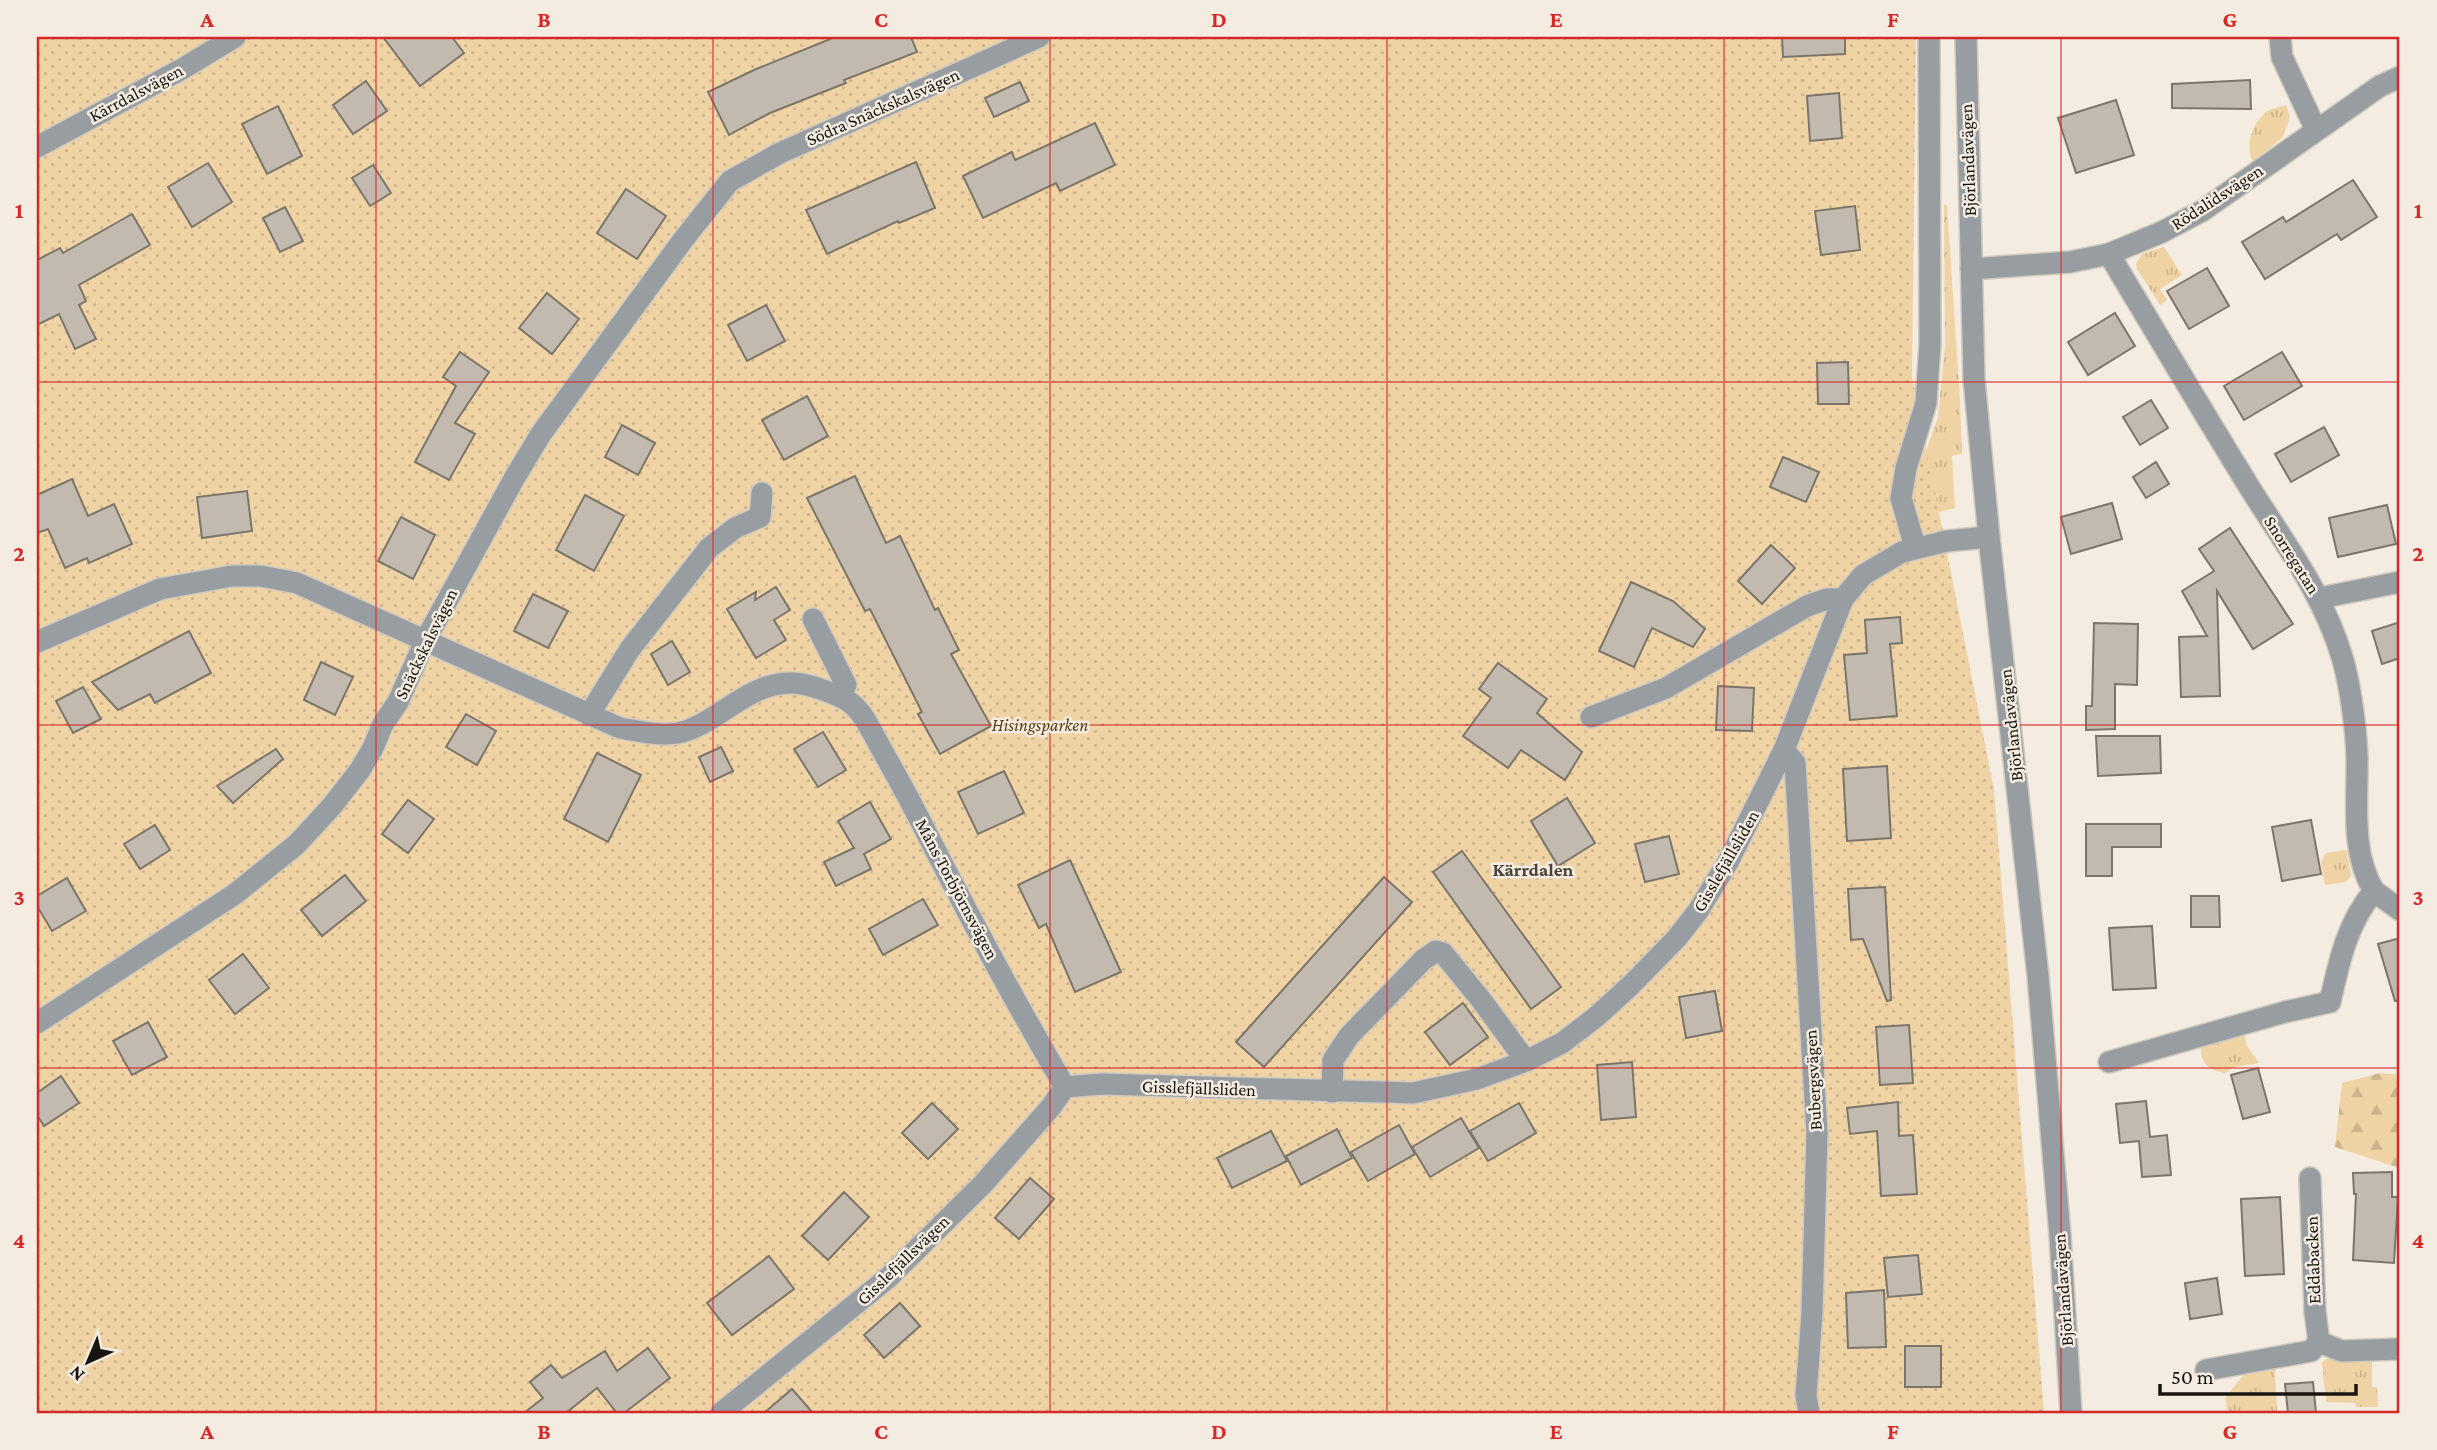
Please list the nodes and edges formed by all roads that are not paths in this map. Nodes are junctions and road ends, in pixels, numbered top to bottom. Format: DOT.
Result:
graph roads {
  1 [pos="235,37"];
  2 [pos="1039,37"];
  3 [pos="1928,37"];
  4 [pos="1966,37"];
  5 [pos="2280,37"];
  6 [pos="2400,77"];
  7 [pos="2316,130"];
  8 [pos="37,146"];
  9 [pos="730,181"];
  10 [pos="2109,254"];
  11 [pos="1970,269"];
  12 [pos="762,493"];
  13 [pos="1989,537"];
  14 [pos="1915,547"];
  15 [pos="2400,582"];
  16 [pos="2320,598"];
  17 [pos="1843,599"];
  18 [pos="813,619"];
  19 [pos="425,640"];
  20 [pos="37,642"];
  21 [pos="840,696"];
  22 [pos="589,715"];
  23 [pos="1591,717"];
  24 [pos="1784,750"];
  25 [pos="2374,891"];
  26 [pos="2400,910"];
  27 [pos="37,1023"];
  28 [pos="1526,1061"];
  29 [pos="2109,1062"];
  30 [pos="1065,1087"];
  31 [pos="1332,1093"];
  32 [pos="2310,1178"];
  33 [pos="2319,1342"];
  34 [pos="2400,1349"];
  35 [pos="2206,1370"];
  36 [pos="721,1413"];
  37 [pos="1809,1413"];
  38 [pos="2071,1413"];
  1 -- 8 [label="street, Kärrdalsvägen"];
  2 -- 9 [label="street, Södra Snäckskalsvägen"];
  3 -- 14 [label="street, Björlandavägen"];
  4 -- 11 [label="street, Björlandavägen"];
  5 -- 7 [label="street"];
  6 -- 7 [label="street, Rödalidsvägen"];
  7 -- 10 [label="street, Rödalidsvägen"];
  9 -- 19 [label="street, Snäckskalsvägen"];
  10 -- 11 [label="street, Rödalidsvägen"];
  10 -- 16 [label="street, Snorregatan"];
  11 -- 13 [label="street, Björlandavägen"];
  12 -- 22 [label="street"];
  13 -- 14 [label="street, Gisslefjällsliden"];
  13 -- 38 [label="street, Björlandavägen"];
  14 -- 17 [label="street, Gisslefjällsliden"];
  15 -- 16 [label="street"];
  16 -- 25 [label="street, Snorregatan"];
  17 -- 23 [label="street"];
  17 -- 24 [label="street, Gisslefjällsliden"];
  18 -- 21 [label="street"];
  19 -- 20 [label="street, Måns Torbjörnsvägen"];
  19 -- 22 [label="street, Måns Torbjörnsvägen"];
  19 -- 27 [label="street, Snäckskalsvägen"];
  21 -- 22 [label="street, Måns Torbjörnsvägen"];
  21 -- 30 [label="street, Måns Torbjörnsvägen"];
  24 -- 28 [label="street, Gisslefjällsliden"];
  24 -- 37 [label="street, Bubergsvägen"];
  25 -- 26 [label="street"];
  25 -- 29 [label="street"];
  28 -- 31 [label="street, Gisslefjällsliden"];
  28 -- 31 [label="street"];
  30 -- 31 [label="street, Gisslefjällsliden"];
  30 -- 36 [label="street, Gisslefjällsvägen"];
  32 -- 33 [label="street, Eddabacken"];
  33 -- 34 [label="street"];
  33 -- 35 [label="street"];
}
